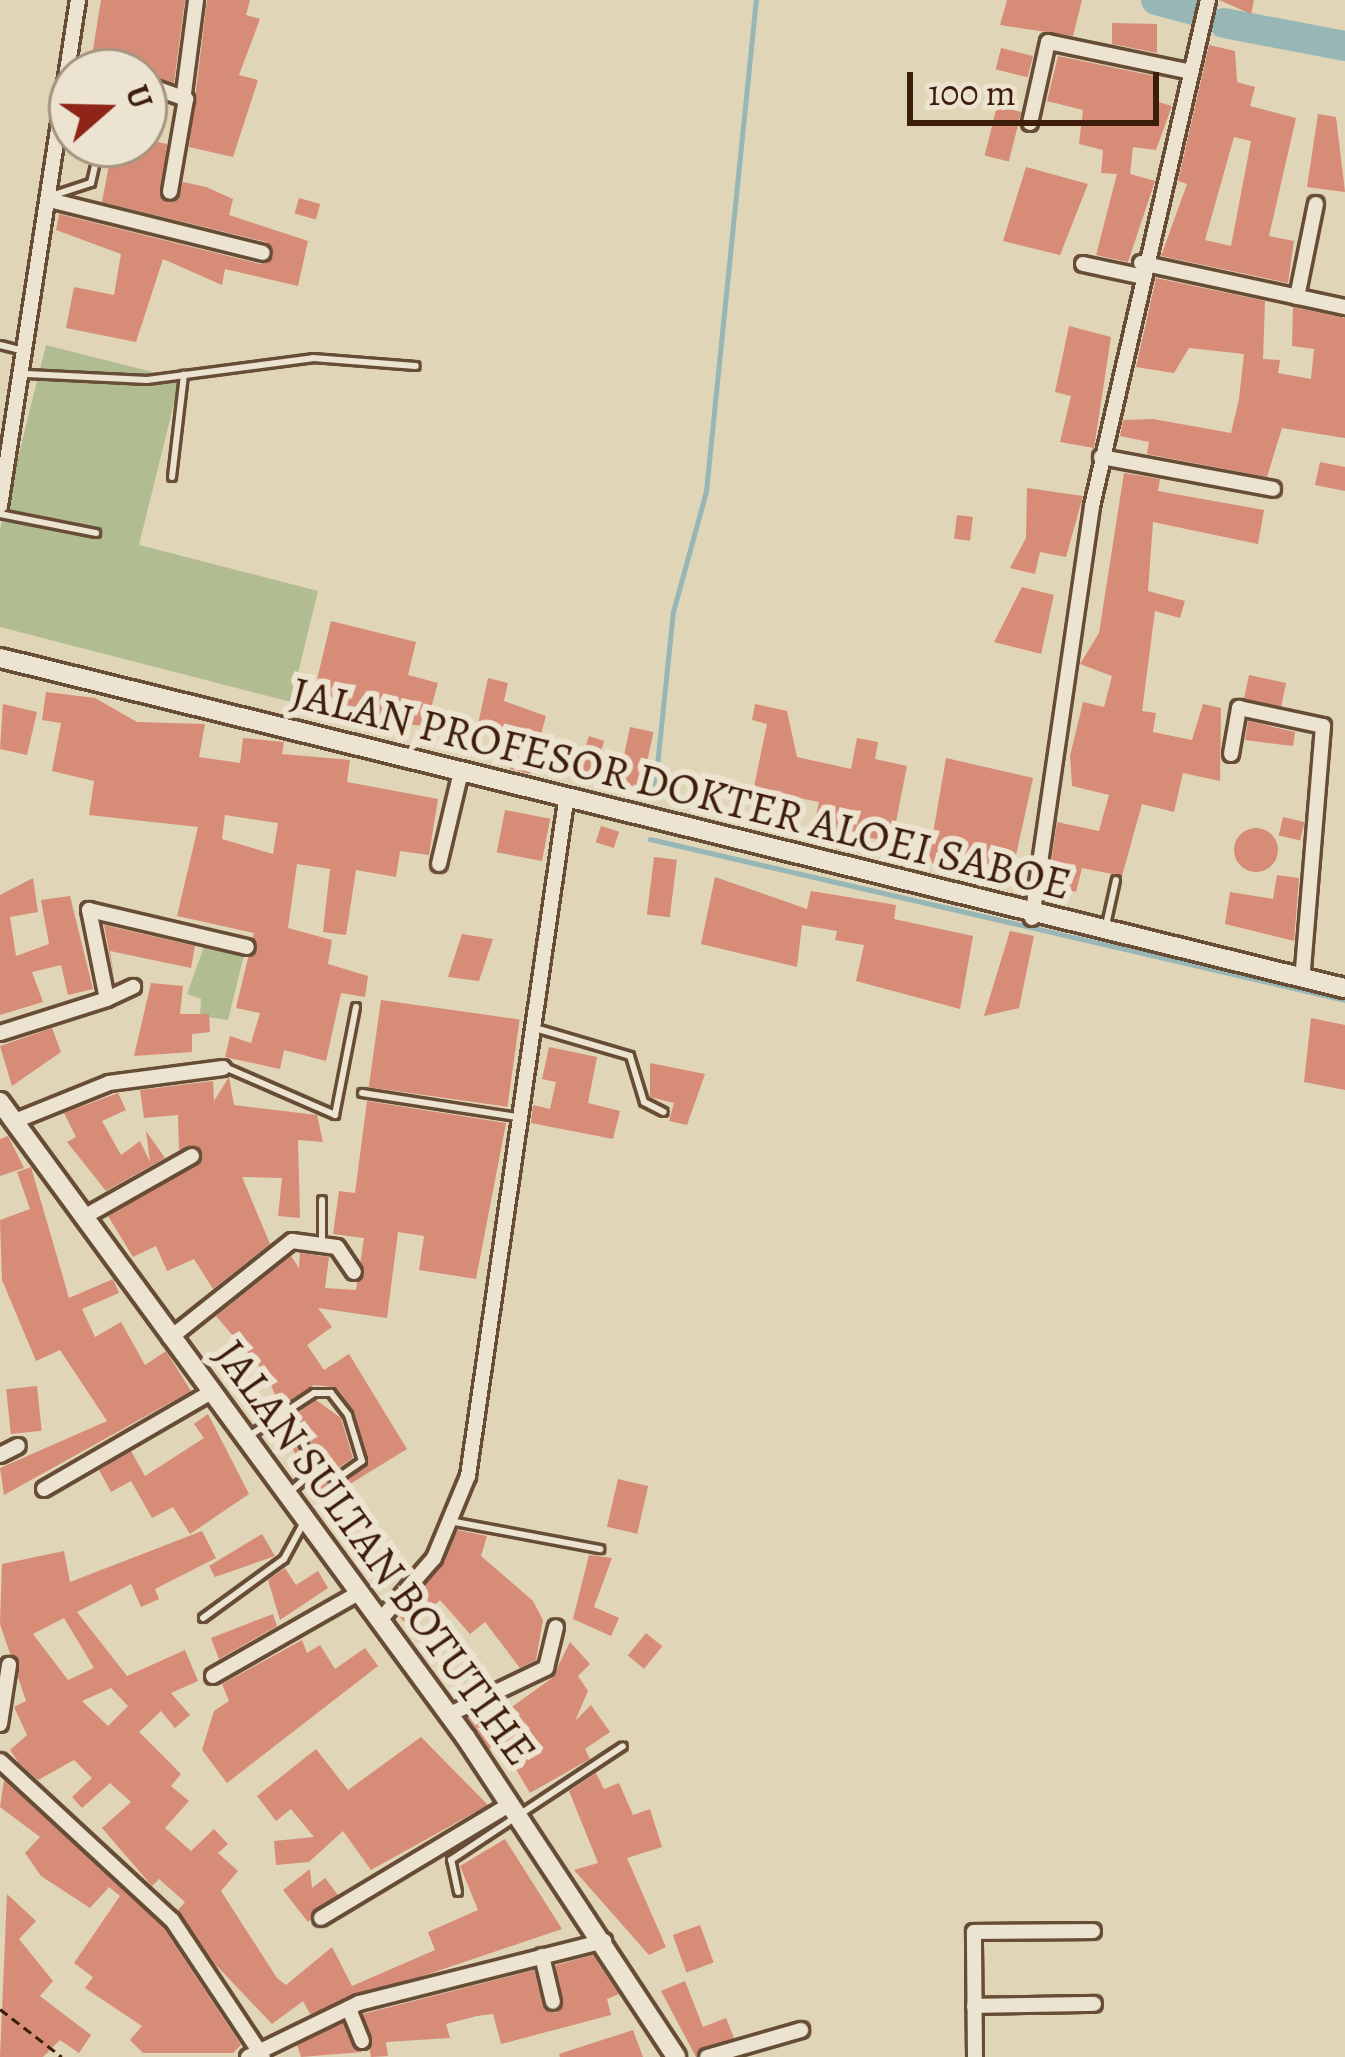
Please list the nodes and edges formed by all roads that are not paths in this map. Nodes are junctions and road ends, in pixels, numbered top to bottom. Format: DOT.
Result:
graph roads {
  1 [pos="78,0"];
  2 [pos="196,0"];
  3 [pos="1208,0"];
  4 [pos="74,48"];
  5 [pos="1191,72"];
  6 [pos="168,89"];
  7 [pos="184,93"];
  8 [pos="1030,123"];
  9 [pos="58,168"];
  10 [pos="95,168"];
  11 [pos="170,192"];
  12 [pos="53,198"];
  13 [pos="1316,204"];
  14 [pos="263,253"];
  15 [pos="1083,265"];
  16 [pos="1140,270"];
  17 [pos="1297,297"];
  18 [pos="1345,307"];
  19 [pos="0,345"];
  20 [pos="30,352"];
  21 [pos="416,366"];
  22 [pos="27,374"];
  23 [pos="184,375"];
  24 [pos="1101,457"];
  25 [pos="172,477"];
  26 [pos="1273,489"];
  27 [pos="0,510"];
  28 [pos="97,533"];
  29 [pos="0,658"];
  30 [pos="1231,754"];
  31 [pos="460,776"];
  32 [pos="566,801"];
  33 [pos="439,864"];
  34 [pos="1116,880"];
  35 [pos="1032,918"];
  36 [pos="1104,935"];
  37 [pos="247,946"];
  38 [pos="1302,980"];
  39 [pos="133,987"];
  40 [pos="1345,988"];
  41 [pos="106,999"];
  42 [pos="356,1006"];
  43 [pos="531,1027"];
  44 [pos="0,1034"];
  45 [pos="223,1068"];
  46 [pos="362,1093"];
  47 [pos="1,1104"];
  48 [pos="664,1112"];
  49 [pos="517,1118"];
  50 [pos="15,1121"];
  51 [pos="192,1156"];
  52 [pos="322,1200"];
  53 [pos="84,1217"];
  54 [pos="322,1240"];
  55 [pos="354,1272"];
  56 [pos="170,1338"];
  57 [pos="211,1392"];
  58 [pos="287,1406"];
  59 [pos="246,1438"];
  60 [pos="18,1446"];
  61 [pos="0,1455"];
  62 [pos="314,1470"];
  63 [pos="44,1489"];
  64 [pos="287,1495"];
  65 [pos="450,1521"];
  66 [pos="304,1522"];
  67 [pos="600,1550"];
  68 [pos="360,1592"];
  69 [pos="203,1618"];
  70 [pos="381,1619"];
  71 [pos="556,1628"];
  72 [pos="9,1665"];
  73 [pos="213,1676"];
  74 [pos="448,1715"];
  75 [pos="0,1724"];
  76 [pos="623,1746"];
  77 [pos="0,1761"];
  78 [pos="513,1811"];
  79 [pos="458,1892"];
  80 [pos="322,1918"];
  81 [pos="1094,1931"];
  82 [pos="605,1941"];
  83 [pos="542,1956"];
  84 [pos="553,2002"];
  85 [pos="1094,2004"];
  86 [pos="974,2006"];
  87 [pos="349,2008"];
  88 [pos="801,2030"];
  89 [pos="362,2041"];
  90 [pos="257,2055"];
  91 [pos="676,2057"];
  92 [pos="707,2057"];
  93 [pos="975,2057"];
  1 -- 4 [label="street"];
  2 -- 7 [label="street"];
  3 -- 5 [label="street"];
  5 -- 8 [label="street"];
  5 -- 16 [label="street"];
  6 -- 7 [label="street"];
  7 -- 11 [label="street"];
  9 -- 12 [label="street"];
  10 -- 12 [label="lane"];
  12 -- 14 [label="street"];
  12 -- 20 [label="street"];
  13 -- 17 [label="street"];
  15 -- 16 [label="street"];
  16 -- 17 [label="street"];
  16 -- 24 [label="street"];
  17 -- 18 [label="street"];
  19 -- 20 [label="lane"];
  20 -- 22 [label="street"];
  21 -- 23 [label="lane"];
  22 -- 23 [label="lane"];
  22 -- 27 [label="street"];
  23 -- 25 [label="lane"];
  24 -- 26 [label="street"];
  24 -- 35 [label="street"];
  27 -- 28 [label="lane"];
  29 -- 31 [label="street, JALAN PROFESOR DOKTER ALOEI SABOE"];
  30 -- 38 [label="street"];
  31 -- 32 [label="street, JALAN PROFESOR DOKTER ALOEI SABOE"];
  31 -- 33 [label="street"];
  32 -- 35 [label="street, JALAN PROFESOR DOKTER ALOEI SABOE"];
  32 -- 43 [label="street"];
  34 -- 36 [label="lane"];
  35 -- 36 [label="street, JALAN PROFESOR DOKTER ALOEI SABOE"];
  36 -- 38 [label="street, JALAN PROFESOR DOKTER ALOEI SABOE"];
  37 -- 41 [label="street"];
  38 -- 40 [label="street, JALAN PROFESOR DOKTER ALOEI SABOE"];
  39 -- 41 [label="street"];
  41 -- 44 [label="street"];
  42 -- 45 [label="lane"];
  43 -- 48 [label="lane"];
  43 -- 49 [label="street"];
  45 -- 50 [label="street"];
  46 -- 49 [label="lane"];
  47 -- 50 [label="street, JALAN SULTAN BOTUTIHE"];
  49 -- 65 [label="street"];
  50 -- 53 [label="street, JALAN SULTAN BOTUTIHE"];
  51 -- 53 [label="street"];
  52 -- 54 [label="lane"];
  53 -- 56 [label="street, JALAN SULTAN BOTUTIHE"];
  54 -- 55 [label="street"];
  54 -- 56 [label="street"];
  56 -- 57 [label="street, JALAN SULTAN BOTUTIHE"];
  57 -- 59 [label="street, JALAN SULTAN BOTUTIHE"];
  57 -- 63 [label="street"];
  58 -- 59 [label="lane"];
  58 -- 62 [label="lane"];
  58 -- 62 [label="lane"];
  59 -- 64 [label="street, JALAN SULTAN BOTUTIHE"];
  60 -- 61 [label="street"];
  62 -- 64 [label="lane"];
  64 -- 66 [label="street, JALAN SULTAN BOTUTIHE"];
  65 -- 67 [label="lane"];
  65 -- 70 [label="street"];
  66 -- 68 [label="street, JALAN SULTAN BOTUTIHE"];
  66 -- 69 [label="lane"];
  68 -- 70 [label="street, JALAN SULTAN BOTUTIHE"];
  68 -- 73 [label="street"];
  70 -- 74 [label="street, JALAN SULTAN BOTUTIHE"];
  71 -- 74 [label="street"];
  72 -- 75 [label="street"];
  74 -- 78 [label="street, JALAN SULTAN BOTUTIHE"];
  76 -- 78 [label="lane"];
  77 -- 90 [label="street"];
  78 -- 79 [label="lane"];
  78 -- 80 [label="street"];
  78 -- 82 [label="street, JALAN SULTAN BOTUTIHE"];
  81 -- 86 [label="street"];
  82 -- 83 [label="street"];
  82 -- 91 [label="street, JALAN SULTAN BOTUTIHE"];
  83 -- 84 [label="street"];
  83 -- 87 [label="street"];
  85 -- 86 [label="street"];
  86 -- 93 [label="street"];
  87 -- 89 [label="street"];
  87 -- 90 [label="street"];
  88 -- 92 [label="street"];
}
